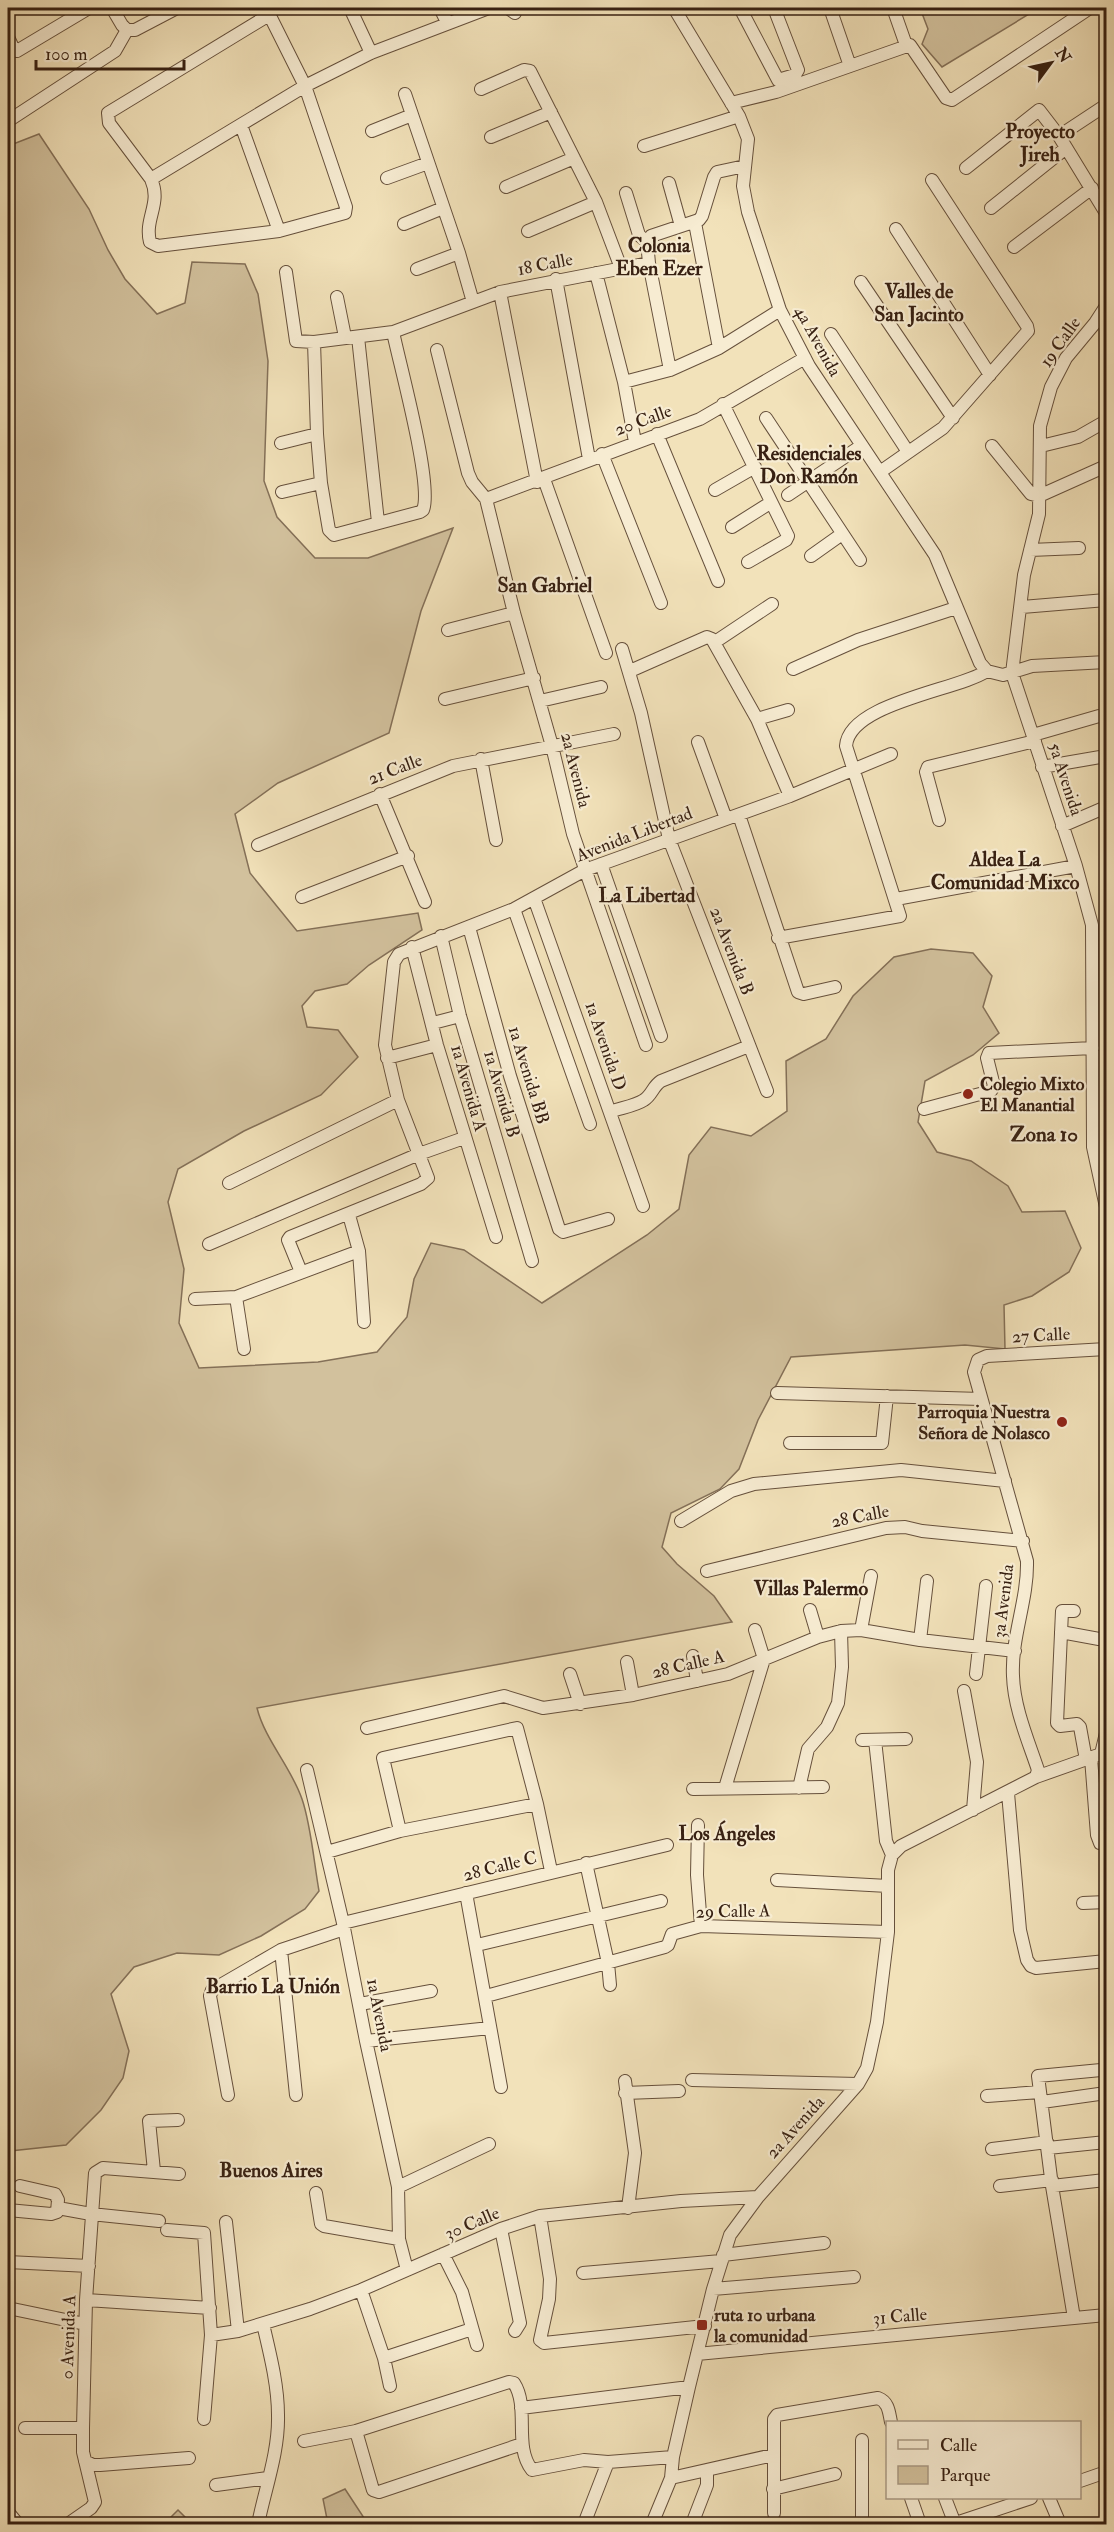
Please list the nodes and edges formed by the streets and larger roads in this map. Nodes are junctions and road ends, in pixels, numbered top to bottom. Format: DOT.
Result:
graph roads {
  1 [pos="89,8"];
  2 [pos="112,8"];
  3 [pos="177,8"];
  4 [pos="350,8"];
  5 [pos="440,8"];
  6 [pos="489,8"];
  7 [pos="674,8"];
  8 [pos="740,8"];
  9 [pos="774,8"];
  10 [pos="830,8"];
  11 [pos="893,8"];
  12 [pos="1090,8"];
  13 [pos="267,11"];
  14 [pos="447,22"];
  15 [pos="128,30"];
  16 [pos="8,38"];
  17 [pos="908,45"];
  18 [pos="370,53"];
  19 [pos="850,66"];
  20 [pos="305,86"];
  21 [pos="481,89"];
  22 [pos="405,94"];
  23 [pos="732,103"];
  24 [pos="1107,105"];
  25 [pos="551,112"];
  26 [pos="412,115"];
  27 [pos="739,116"];
  28 [pos="8,121"];
  29 [pos="241,125"];
  30 [pos="372,131"];
  31 [pos="1059,136"];
  32 [pos="491,137"];
  33 [pos="645,146"];
  34 [pos="1066,148"];
  35 [pos="574,158"];
  36 [pos="428,163"];
  37 [pos="745,166"];
  38 [pos="966,168"];
  39 [pos="387,178"];
  40 [pos="151,179"];
  41 [pos="932,180"];
  42 [pos="669,183"];
  43 [pos="506,187"];
  44 [pos="1092,188"];
  45 [pos="626,193"];
  46 [pos="596,202"];
  47 [pos="442,208"];
  48 [pos="991,208"];
  49 [pos="1107,213"];
  50 [pos="695,223"];
  51 [pos="404,224"];
  52 [pos="681,226"];
  53 [pos="896,230"];
  54 [pos="279,231"];
  55 [pos="528,231"];
  56 [pos="647,242"];
  57 [pos="1014,247"];
  58 [pos="459,253"];
  59 [pos="649,263"];
  60 [pos="621,268"];
  61 [pos="417,269"];
  62 [pos="286,272"];
  63 [pos="596,273"];
  64 [pos="556,279"];
  65 [pos="861,282"];
  66 [pos="500,292"];
  67 [pos="337,297"];
  68 [pos="473,302"];
  69 [pos="1107,306"];
  70 [pos="780,310"];
  71 [pos="393,332"];
  72 [pos="831,334"];
  73 [pos="358,337"];
  74 [pos="345,338"];
  75 [pos="314,342"];
  76 [pos="719,348"];
  77 [pos="437,350"];
  78 [pos="805,358"];
  79 [pos="670,370"];
  80 [pos="990,375"];
  81 [pos="624,382"];
  82 [pos="1047,400"];
  83 [pos="723,404"];
  84 [pos="766,418"];
  85 [pos="953,418"];
  86 [pos="1107,421"];
  87 [pos="317,434"];
  88 [pos="657,434"];
  89 [pos="635,442"];
  90 [pos="280,443"];
  91 [pos="861,446"];
  92 [pos="992,446"];
  93 [pos="1041,446"];
  94 [pos="908,452"];
  95 [pos="602,454"];
  96 [pos="589,459"];
  97 [pos="1107,466"];
  98 [pos="755,467"];
  99 [pos="880,472"];
  100 [pos="540,480"];
  101 [pos="807,482"];
  102 [pos="321,483"];
  103 [pos="715,490"];
  104 [pos="282,492"];
  105 [pos="788,495"];
  106 [pos="1039,496"];
  107 [pos="486,499"];
  108 [pos="770,503"];
  109 [pos="378,522"];
  110 [pos="732,527"];
  111 [pos="842,534"];
  112 [pos="1079,548"];
  113 [pos="1030,550"];
  114 [pos="811,556"];
  115 [pos="860,560"];
  116 [pos="748,562"];
  117 [pos="718,581"];
  118 [pos="1107,600"];
  119 [pos="661,603"];
  120 [pos="772,604"];
  121 [pos="1022,607"];
  122 [pos="956,608"];
  123 [pos="514,613"];
  124 [pos="448,630"];
  125 [pos="712,640"];
  126 [pos="622,649"];
  127 [pos="606,653"];
  128 [pos="1107,662"];
  129 [pos="793,669"];
  130 [pos="630,671"];
  131 [pos="987,672"];
  132 [pos="1012,673"];
  133 [pos="534,678"];
  134 [pos="601,687"];
  135 [pos="445,699"];
  136 [pos="540,701"];
  137 [pos="788,710"];
  138 [pos="1099,716"];
  139 [pos="757,719"];
  140 [pos="614,734"];
  141 [pos="1034,738"];
  142 [pos="698,742"];
  143 [pos="552,746"];
  144 [pos="891,754"];
  145 [pos="1107,756"];
  146 [pos="481,759"];
  147 [pos="1042,767"];
  148 [pos="854,769"];
  149 [pos="380,794"];
  150 [pos="790,796"];
  151 [pos="1107,807"];
  152 [pos="740,815"];
  153 [pos="726,819"];
  154 [pos="939,820"];
  155 [pos="1062,826"];
  156 [pos="669,839"];
  157 [pos="496,840"];
  158 [pos="258,845"];
  159 [pos="408,856"];
  160 [pos="602,864"];
  161 [pos="1076,866"];
  162 [pos="585,870"];
  163 [pos="302,897"];
  164 [pos="534,898"];
  165 [pos="897,899"];
  166 [pos="425,902"];
  167 [pos="513,909"];
  168 [pos="469,927"];
  169 [pos="441,936"];
  170 [pos="778,938"];
  171 [pos="412,947"];
  172 [pos="835,987"];
  173 [pos="460,1016"];
  174 [pos="433,1023"];
  175 [pos="661,1036"];
  176 [pos="1107,1037"];
  177 [pos="437,1045"];
  178 [pos="646,1045"];
  179 [pos="1093,1045"];
  180 [pos="749,1046"];
  181 [pos="387,1058"];
  182 [pos="767,1091"];
  183 [pos="398,1100"];
  184 [pos="924,1108"];
  185 [pos="610,1112"];
  186 [pos="590,1124"];
  187 [pos="464,1138"];
  188 [pos="419,1154"];
  189 [pos="229,1183"];
  190 [pos="643,1206"];
  191 [pos="1107,1207"];
  192 [pos="349,1215"];
  193 [pos="608,1220"];
  194 [pos="496,1237"];
  195 [pos="209,1244"];
  196 [pos="359,1251"];
  197 [pos="532,1261"];
  198 [pos="301,1272"];
  199 [pos="230,1298"];
  200 [pos="195,1299"];
  201 [pos="364,1322"];
  202 [pos="244,1349"];
  203 [pos="1107,1349"];
  204 [pos="978,1360"];
  205 [pos="777,1393"];
  206 [pos="887,1396"];
  207 [pos="981,1399"];
  208 [pos="790,1443"];
  209 [pos="1005,1482"];
  210 [pos="681,1521"];
  211 [pos="1023,1541"];
  212 [pos="707,1571"];
  213 [pos="871,1576"];
  214 [pos="927,1581"];
  215 [pos="986,1586"];
  216 [pos="810,1610"];
  217 [pos="1074,1611"];
  218 [pos="755,1630"];
  219 [pos="861,1630"];
  220 [pos="841,1631"];
  221 [pos="1061,1632"];
  222 [pos="818,1637"];
  223 [pos="1099,1639"];
  224 [pos="920,1640"];
  225 [pos="977,1648"];
  226 [pos="1015,1651"];
  227 [pos="693,1656"];
  228 [pos="764,1659"];
  229 [pos="627,1662"];
  230 [pos="570,1674"];
  231 [pos="976,1674"];
  232 [pos="697,1681"];
  233 [pos="964,1691"];
  234 [pos="633,1695"];
  235 [pos="580,1704"];
  236 [pos="367,1728"];
  237 [pos="1107,1733"];
  238 [pos="906,1738"];
  239 [pos="1088,1759"];
  240 [pos="307,1770"];
  241 [pos="1036,1777"];
  242 [pos="823,1787"];
  243 [pos="725,1788"];
  244 [pos="799,1788"];
  245 [pos="693,1789"];
  246 [pos="1008,1792"];
  247 [pos="537,1804"];
  248 [pos="973,1810"];
  249 [pos="698,1825"];
  250 [pos="400,1831"];
  251 [pos="1103,1842"];
  252 [pos="667,1845"];
  253 [pos="327,1852"];
  254 [pos="892,1855"];
  255 [pos="586,1863"];
  256 [pos="551,1871"];
  257 [pos="777,1880"];
  258 [pos="888,1886"];
  259 [pos="466,1893"];
  260 [pos="662,1901"];
  261 [pos="1107,1902"];
  262 [pos="1083,1904"];
  263 [pos="598,1917"];
  264 [pos="344,1926"];
  265 [pos="702,1926"];
  266 [pos="888,1932"];
  267 [pos="477,1945"];
  268 [pos="280,1950"];
  269 [pos="1107,1961"];
  270 [pos="608,1963"];
  271 [pos="610,1985"];
  272 [pos="430,1991"];
  273 [pos="486,1996"];
  274 [pos="360,2004"];
  275 [pos="490,2028"];
  276 [pos="366,2041"];
  277 [pos="1101,2070"];
  278 [pos="692,2080"];
  279 [pos="858,2084"];
  280 [pos="501,2086"];
  281 [pos="680,2091"];
  282 [pos="1107,2093"];
  283 [pos="228,2095"];
  284 [pos="296,2095"];
  285 [pos="987,2096"];
  286 [pos="1041,2097"];
  287 [pos="178,2120"];
  288 [pos="1107,2142"];
  289 [pos="489,2144"];
  290 [pos="1047,2145"];
  291 [pos="992,2150"];
  292 [pos="154,2171"];
  293 [pos="179,2174"];
  294 [pos="1105,2180"];
  295 [pos="1052,2183"];
  296 [pos="20,2186"];
  297 [pos="1000,2186"];
  298 [pos="398,2187"];
  299 [pos="316,2193"];
  300 [pos="758,2196"];
  301 [pos="628,2208"];
  302 [pos="8,2210"];
  303 [pos="55,2211"];
  304 [pos="91,2214"];
  305 [pos="540,2216"];
  306 [pos="226,2222"];
  307 [pos="501,2229"];
  308 [pos="399,2239"];
  309 [pos="824,2243"];
  310 [pos="443,2254"];
  311 [pos="722,2258"];
  312 [pos="8,2262"];
  313 [pos="89,2266"];
  314 [pos="406,2270"];
  315 [pos="584,2273"];
  316 [pos="854,2277"];
  317 [pos="713,2289"];
  318 [pos="362,2290"];
  319 [pos="86,2300"];
  320 [pos="8,2308"];
  321 [pos="210,2308"];
  322 [pos="1107,2315"];
  323 [pos="1074,2318"];
  324 [pos="85,2324"];
  325 [pos="263,2324"];
  326 [pos="705,2326"];
  327 [pos="472,2329"];
  328 [pos="238,2331"];
  329 [pos="515,2331"];
  330 [pos="211,2335"];
  331 [pos="477,2345"];
  332 [pos="697,2354"];
  333 [pos="384,2358"];
  334 [pos="390,2386"];
  335 [pos="689,2387"];
  336 [pos="521,2408"];
  337 [pos="204,2419"];
  338 [pos="891,2421"];
  339 [pos="25,2428"];
  340 [pos="83,2428"];
  341 [pos="356,2431"];
  342 [pos="862,2440"];
  343 [pos="304,2441"];
  344 [pos="522,2444"];
  345 [pos="773,2456"];
  346 [pos="674,2457"];
  347 [pos="189,2458"];
  348 [pos="85,2461"];
  349 [pos="608,2462"];
  350 [pos="707,2470"];
  351 [pos="1107,2472"];
  352 [pos="835,2474"];
  353 [pos="268,2478"];
  354 [pos="671,2478"];
  355 [pos="1081,2481"];
  356 [pos="216,2485"];
  357 [pos="773,2489"];
  358 [pos="911,2499"];
  359 [pos="945,2499"];
  360 [pos="1028,2499"];
  361 [pos="1049,2499"];
  362 [pos="8,2512"];
  363 [pos="774,2513"];
  364 [pos="18,2524"];
  365 [pos="68,2524"];
  366 [pos="258,2524"];
  367 [pos="584,2524"];
  368 [pos="652,2524"];
  369 [pos="692,2524"];
  370 [pos="862,2524"];
  371 [pos="920,2524"];
  372 [pos="954,2524"];
  373 [pos="1060,2524"];
  1 -- 16 [label="street"];
  2 -- 15 [label="street"];
  3 -- 15 [label="street"];
  4 -- 18 [label="street"];
  5 -- 14 [label="street"];
  6 -- 14 [label="street"];
  7 -- 23 [label="street, 4a Avenida"];
  8 -- 9 [label="street"];
  10 -- 19 [label="street"];
  11 -- 17 [label="street"];
  12 -- 17 [label="street"];
  13 -- 20 [label="street"];
  13 -- 40 [label="street"];
  14 -- 18 [label="street"];
  15 -- 28 [label="street"];
  17 -- 19 [label="street"];
  18 -- 20 [label="street"];
  19 -- 23 [label="street"];
  20 -- 29 [label="street"];
  20 -- 54 [label="street"];
  21 -- 25 [label="street"];
  22 -- 26 [label="street"];
  23 -- 27 [label="street, 4a Avenida"];
  24 -- 31 [label="street"];
  25 -- 32 [label="street"];
  25 -- 35 [label="street"];
  26 -- 30 [label="street"];
  26 -- 36 [label="street"];
  27 -- 33 [label="street"];
  27 -- 37 [label="street, 4a Avenida"];
  29 -- 40 [label="street"];
  29 -- 54 [label="street"];
  31 -- 34 [label="street"];
  31 -- 38 [label="street"];
  34 -- 44 [label="street"];
  34 -- 48 [label="street"];
  35 -- 43 [label="street"];
  35 -- 46 [label="street"];
  36 -- 39 [label="street"];
  36 -- 47 [label="street"];
  37 -- 50 [label="street"];
  37 -- 70 [label="street, 4a Avenida"];
  40 -- 54 [label="street"];
  41 -- 80 [label="street"];
  42 -- 52 [label="street"];
  44 -- 49 [label="street"];
  44 -- 57 [label="street"];
  45 -- 56 [label="street"];
  46 -- 55 [label="street"];
  46 -- 60 [label="street"];
  47 -- 51 [label="street"];
  47 -- 58 [label="street"];
  50 -- 52 [label="street"];
  50 -- 76 [label="street"];
  52 -- 56 [label="street"];
  53 -- 80 [label="street"];
  56 -- 59 [label="street"];
  58 -- 61 [label="street"];
  58 -- 68 [label="street"];
  59 -- 60 [label="street, 18 Calle"];
  59 -- 79 [label="street"];
  60 -- 63 [label="street, 18 Calle"];
  62 -- 75 [label="street, 18 Calle"];
  63 -- 64 [label="street, 18 Calle"];
  63 -- 81 [label="street"];
  64 -- 66 [label="street, 18 Calle"];
  64 -- 96 [label="street"];
  65 -- 85 [label="street"];
  66 -- 68 [label="street, 18 Calle"];
  66 -- 100 [label="street"];
  67 -- 74 [label="street"];
  68 -- 71 [label="street, 18 Calle"];
  69 -- 82 [label="street, 19 Calle"];
  70 -- 76 [label="street"];
  70 -- 78 [label="street, 4a Avenida"];
  71 -- 73 [label="street, 18 Calle"];
  71 -- 109 [label="street"];
  72 -- 94 [label="street"];
  73 -- 74 [label="street, 18 Calle"];
  73 -- 109 [label="street"];
  74 -- 75 [label="street, 18 Calle"];
  75 -- 87 [label="street"];
  76 -- 79 [label="street"];
  77 -- 107 [label="street"];
  78 -- 83 [label="street, 20 Calle"];
  78 -- 91 [label="street, 4a Avenida"];
  79 -- 81 [label="street"];
  80 -- 85 [label="street"];
  81 -- 89 [label="street"];
  82 -- 93 [label="street, 5a Avenida"];
  83 -- 88 [label="street, 20 Calle"];
  83 -- 98 [label="street"];
  84 -- 101 [label="street"];
  85 -- 94 [label="street"];
  86 -- 93 [label="street"];
  87 -- 90 [label="street"];
  87 -- 102 [label="street"];
  88 -- 89 [label="street, 20 Calle"];
  88 -- 117 [label="street"];
  89 -- 95 [label="street, 20 Calle"];
  91 -- 99 [label="street, 4a Avenida"];
  91 -- 101 [label="street"];
  92 -- 106 [label="street"];
  93 -- 106 [label="street, 5a Avenida"];
  94 -- 99 [label="street"];
  95 -- 96 [label="street, 20 Calle"];
  95 -- 119 [label="street"];
  96 -- 100 [label="street, 20 Calle"];
  97 -- 106 [label="street"];
  98 -- 103 [label="street"];
  98 -- 108 [label="street"];
  99 -- 122 [label="street, 4a Avenida"];
  100 -- 107 [label="street, 20 Calle"];
  100 -- 127 [label="street"];
  101 -- 105 [label="street"];
  101 -- 111 [label="street"];
  102 -- 104 [label="street"];
  102 -- 109 [label="street"];
  106 -- 113 [label="street, 5a Avenida"];
  107 -- 123 [label="street, 2a Avenida"];
  108 -- 110 [label="street"];
  108 -- 116 [label="street"];
  111 -- 114 [label="street"];
  111 -- 115 [label="street"];
  112 -- 113 [label="street"];
  113 -- 121 [label="street, 5a Avenida"];
  118 -- 121 [label="street"];
  120 -- 125 [label="street"];
  121 -- 132 [label="street, 5a Avenida"];
  122 -- 129 [label="street"];
  122 -- 131 [label="street, 4a Avenida"];
  123 -- 124 [label="street"];
  123 -- 133 [label="street, 2a Avenida"];
  125 -- 130 [label="street"];
  125 -- 139 [label="street"];
  126 -- 130 [label="street, 2a Avenida B"];
  128 -- 132 [label="street"];
  130 -- 156 [label="street, 2a Avenida B"];
  131 -- 132 [label="street"];
  131 -- 148 [label="street"];
  132 -- 141 [label="street, 5a Avenida"];
  133 -- 135 [label="street"];
  133 -- 136 [label="street, 2a Avenida"];
  134 -- 136 [label="street"];
  136 -- 143 [label="street, 2a Avenida"];
  137 -- 139 [label="street"];
  138 -- 141 [label="street"];
  139 -- 150 [label="street"];
  140 -- 143 [label="street, 21 Calle"];
  141 -- 147 [label="street, 5a Avenida"];
  141 -- 154 [label="street"];
  142 -- 153 [label="street"];
  143 -- 146 [label="street, 21 Calle"];
  143 -- 162 [label="street, 2a Avenida"];
  144 -- 148 [label="street, Avenida Libertad"];
  145 -- 147 [label="street"];
  146 -- 149 [label="street, 21 Calle"];
  146 -- 157 [label="street"];
  147 -- 155 [label="street, 5a Avenida"];
  148 -- 150 [label="street, Avenida Libertad"];
  148 -- 165 [label="street"];
  149 -- 158 [label="street, 21 Calle"];
  149 -- 159 [label="street"];
  150 -- 152 [label="street, Avenida Libertad"];
  151 -- 155 [label="street"];
  152 -- 153 [label="street, Avenida Libertad"];
  152 -- 170 [label="street"];
  153 -- 156 [label="street, Avenida Libertad"];
  155 -- 161 [label="street, 5a Avenida"];
  156 -- 160 [label="street, Avenida Libertad"];
  156 -- 180 [label="street, 2a Avenida B"];
  159 -- 163 [label="street"];
  159 -- 166 [label="street"];
  160 -- 162 [label="street, Avenida Libertad"];
  160 -- 175 [label="street"];
  161 -- 165 [label="street"];
  161 -- 179 [label="street, 5a Avenida"];
  162 -- 164 [label="street, Avenida Libertad"];
  162 -- 178 [label="street, 2a Avenida"];
  164 -- 167 [label="street, Avenida Libertad"];
  164 -- 185 [label="street, 1a Avenida D"];
  165 -- 170 [label="street"];
  167 -- 168 [label="street, Avenida Libertad"];
  167 -- 186 [label="street"];
  168 -- 169 [label="street, Avenida Libertad"];
  168 -- 193 [label="street, 1a Avenida BB"];
  169 -- 171 [label="street, Avenida Libertad"];
  169 -- 173 [label="street, 1a Avenida B"];
  170 -- 172 [label="street"];
  171 -- 174 [label="street, 1a Avenida A"];
  171 -- 181 [label="street, Avenida Libertad"];
  173 -- 174 [label="street"];
  173 -- 197 [label="street, 1a Avenida B"];
  174 -- 177 [label="street, 1a Avenida A"];
  176 -- 179 [label="street"];
  177 -- 181 [label="street"];
  177 -- 187 [label="street, 1a Avenida A"];
  179 -- 184 [label="street"];
  179 -- 191 [label="street, 5a Avenida"];
  180 -- 182 [label="street, 2a Avenida B"];
  180 -- 185 [label="street"];
  181 -- 183 [label="street"];
  183 -- 188 [label="street"];
  183 -- 189 [label="street"];
  185 -- 190 [label="street, 1a Avenida D"];
  187 -- 188 [label="street"];
  187 -- 194 [label="street, 1a Avenida A"];
  188 -- 192 [label="street"];
  188 -- 195 [label="street"];
  192 -- 196 [label="street"];
  192 -- 198 [label="street"];
  196 -- 198 [label="street"];
  196 -- 201 [label="street"];
  198 -- 199 [label="street"];
  199 -- 200 [label="street"];
  199 -- 202 [label="street"];
  203 -- 204 [label="street, 27 Calle"];
  204 -- 207 [label="street, 3a Avenida"];
  205 -- 206 [label="street"];
  206 -- 207 [label="street"];
  206 -- 208 [label="street"];
  207 -- 209 [label="street, 3a Avenida"];
  209 -- 210 [label="street"];
  209 -- 211 [label="street, 3a Avenida"];
  211 -- 212 [label="street, 28 Calle"];
  211 -- 226 [label="street, 3a Avenida"];
  213 -- 219 [label="street"];
  214 -- 224 [label="street"];
  215 -- 225 [label="street"];
  216 -- 222 [label="street"];
  217 -- 221 [label="street"];
  218 -- 228 [label="street"];
  219 -- 220 [label="street, 28 Calle A"];
  219 -- 224 [label="street, 28 Calle A"];
  220 -- 222 [label="street, 28 Calle A"];
  220 -- 244 [label="street"];
  221 -- 223 [label="street"];
  221 -- 239 [label="street"];
  222 -- 228 [label="street, 28 Calle A"];
  224 -- 225 [label="street, 28 Calle A"];
  225 -- 226 [label="street, 28 Calle A"];
  225 -- 231 [label="street"];
  226 -- 241 [label="street, 3a Avenida"];
  227 -- 232 [label="street"];
  228 -- 232 [label="street, 28 Calle A"];
  228 -- 243 [label="street"];
  229 -- 234 [label="street"];
  230 -- 235 [label="street"];
  232 -- 234 [label="street, 28 Calle A"];
  233 -- 248 [label="street"];
  234 -- 235 [label="street, 28 Calle A"];
  235 -- 236 [label="street, 28 Calle A"];
  237 -- 239 [label="street"];
  238 -- 254 [label="street, 2a Avenida"];
  239 -- 241 [label="street"];
  239 -- 251 [label="street"];
  240 -- 253 [label="street, 1a Avenida"];
  241 -- 246 [label="street"];
  242 -- 244 [label="street"];
  243 -- 244 [label="street"];
  243 -- 245 [label="street"];
  246 -- 248 [label="street"];
  246 -- 269 [label="street"];
  247 -- 250 [label="street"];
  247 -- 250 [label="street"];
  247 -- 256 [label="street"];
  248 -- 254 [label="street"];
  249 -- 265 [label="street"];
  250 -- 253 [label="street"];
  252 -- 255 [label="street, 28 Calle C"];
  253 -- 264 [label="street, 1a Avenida"];
  254 -- 258 [label="street, 2a Avenida"];
  255 -- 256 [label="street, 28 Calle C"];
  255 -- 263 [label="street"];
  256 -- 259 [label="street, 28 Calle C"];
  257 -- 258 [label="street"];
  258 -- 266 [label="street, 2a Avenida"];
  259 -- 264 [label="street, 28 Calle C"];
  259 -- 267 [label="street"];
  260 -- 263 [label="street"];
  261 -- 262 [label="street"];
  263 -- 267 [label="street"];
  263 -- 270 [label="street"];
  264 -- 268 [label="street, 28 Calle C"];
  264 -- 274 [label="street, 1a Avenida"];
  265 -- 266 [label="street, 29 Calle A"];
  265 -- 270 [label="street, 29 Calle A"];
  266 -- 279 [label="street, 2a Avenida"];
  267 -- 273 [label="street"];
  268 -- 283 [label="street, 28 Calle C"];
  268 -- 284 [label="street"];
  270 -- 271 [label="street"];
  270 -- 273 [label="street, 29 Calle A"];
  272 -- 274 [label="street"];
  273 -- 275 [label="street"];
  274 -- 276 [label="street, 1a Avenida"];
  275 -- 276 [label="street"];
  275 -- 280 [label="street"];
  276 -- 298 [label="street, 1a Avenida"];
  277 -- 286 [label="street"];
  278 -- 279 [label="street"];
  279 -- 300 [label="street, 2a Avenida"];
  281 -- 301 [label="street"];
  282 -- 286 [label="street"];
  285 -- 286 [label="street"];
  286 -- 290 [label="street"];
  287 -- 292 [label="street"];
  288 -- 290 [label="street"];
  289 -- 298 [label="street"];
  290 -- 291 [label="street"];
  290 -- 295 [label="street"];
  292 -- 293 [label="street"];
  292 -- 304 [label="street, 0 Avenida A"];
  294 -- 295 [label="street"];
  295 -- 297 [label="street"];
  295 -- 323 [label="street"];
  296 -- 303 [label="street"];
  298 -- 308 [label="street, 1a Avenida"];
  299 -- 308 [label="street"];
  300 -- 301 [label="street, 30 Calle"];
  300 -- 311 [label="street, 2a Avenida"];
  301 -- 305 [label="street, 30 Calle"];
  302 -- 303 [label="street"];
  303 -- 304 [label="street"];
  304 -- 313 [label="street, 0 Avenida A"];
  304 -- 321 [label="street"];
  305 -- 307 [label="street, 30 Calle"];
  305 -- 326 [label="street"];
  306 -- 328 [label="street"];
  307 -- 310 [label="street, 30 Calle"];
  307 -- 329 [label="street"];
  308 -- 314 [label="street, 1a Avenida"];
  309 -- 311 [label="street"];
  310 -- 314 [label="street, 30 Calle"];
  310 -- 327 [label="street"];
  311 -- 315 [label="street"];
  311 -- 317 [label="street, 2a Avenida"];
  312 -- 313 [label="street"];
  313 -- 319 [label="street, 0 Avenida A"];
  314 -- 318 [label="street, 30 Calle"];
  316 -- 317 [label="street"];
  317 -- 326 [label="street, 2a Avenida"];
  318 -- 325 [label="street, 30 Calle"];
  318 -- 333 [label="street"];
  319 -- 321 [label="street"];
  319 -- 324 [label="street, 0 Avenida A"];
  320 -- 324 [label="street"];
  321 -- 330 [label="street"];
  322 -- 323 [label="street, 31 Calle"];
  323 -- 332 [label="street, 31 Calle"];
  324 -- 340 [label="street, 0 Avenida A"];
  325 -- 328 [label="street, 30 Calle"];
  325 -- 353 [label="street"];
  326 -- 332 [label="street, 2a Avenida"];
  327 -- 331 [label="street"];
  327 -- 333 [label="street"];
  328 -- 330 [label="street, 30 Calle"];
  330 -- 337 [label="street"];
  332 -- 335 [label="street, 2a Avenida"];
  333 -- 334 [label="street"];
  335 -- 336 [label="street"];
  335 -- 346 [label="street, 2a Avenida"];
  336 -- 341 [label="street"];
  336 -- 344 [label="street"];
  338 -- 345 [label="street"];
  339 -- 340 [label="street"];
  340 -- 348 [label="street, 0 Avenida A"];
  341 -- 343 [label="street"];
  341 -- 344 [label="street"];
  342 -- 370 [label="street"];
  344 -- 349 [label="street"];
  345 -- 350 [label="street"];
  345 -- 357 [label="street"];
  346 -- 349 [label="street"];
  346 -- 354 [label="street, 2a Avenida"];
  347 -- 348 [label="street"];
  348 -- 365 [label="street, 0 Avenida A"];
  349 -- 367 [label="street"];
  350 -- 354 [label="street"];
  350 -- 369 [label="street"];
  351 -- 355 [label="street"];
  352 -- 357 [label="street"];
  353 -- 356 [label="street"];
  353 -- 366 [label="street"];
  354 -- 368 [label="street, 2a Avenida"];
  357 -- 363 [label="street"];
  358 -- 371 [label="street"];
  359 -- 372 [label="street"];
  360 -- 372 [label="street"];
  361 -- 373 [label="street"];
  362 -- 364 [label="street"];
}
